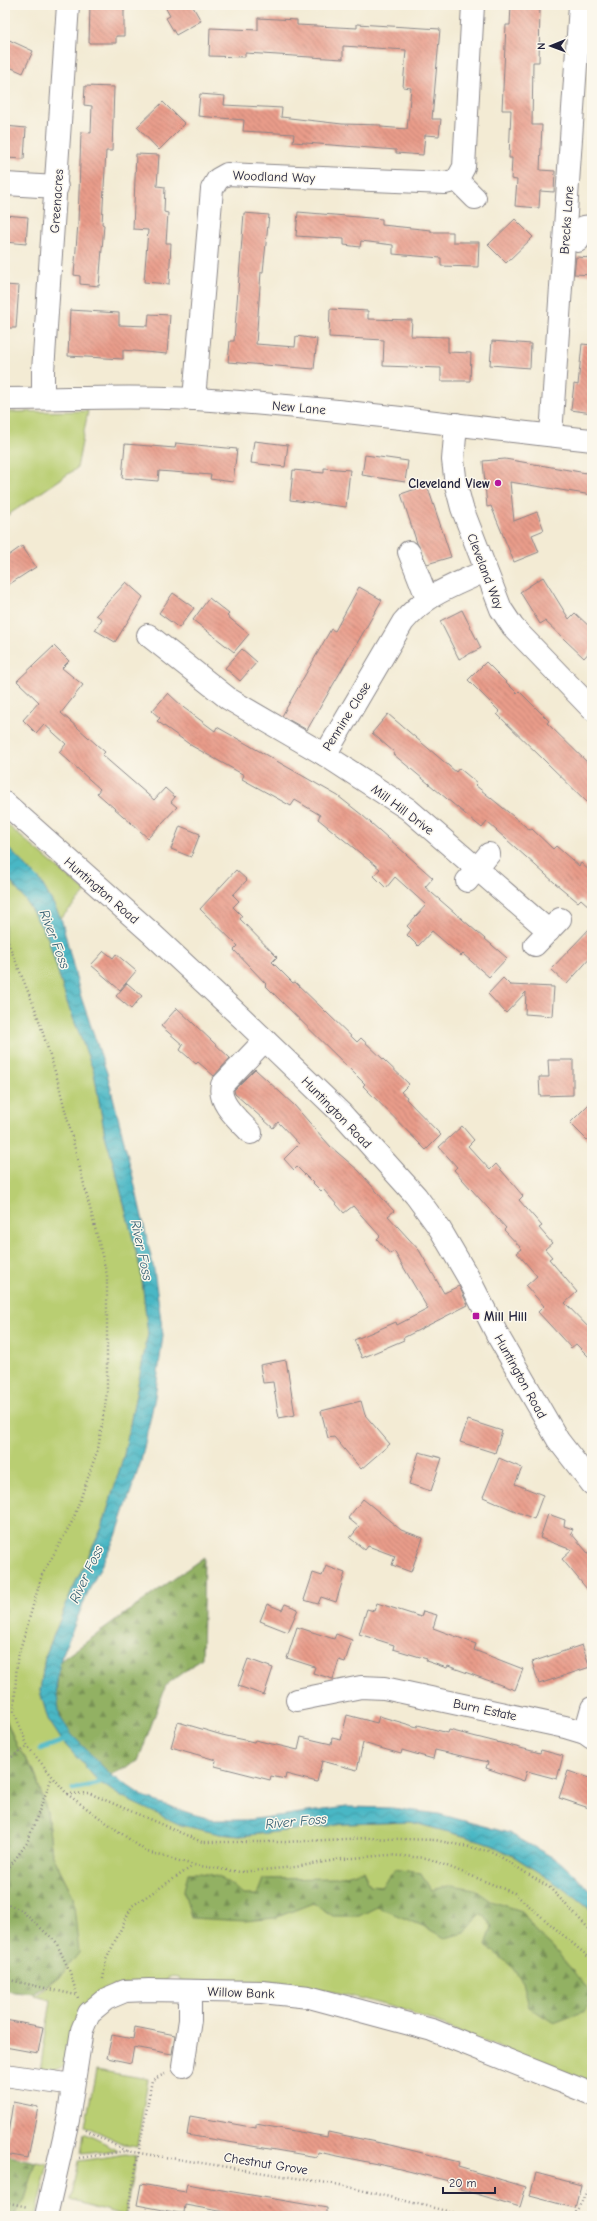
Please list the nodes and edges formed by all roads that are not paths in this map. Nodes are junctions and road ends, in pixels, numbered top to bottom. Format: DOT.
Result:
graph roads {
  1 [pos="68,5"];
  2 [pos="473,5"];
  3 [pos="580,5"];
  4 [pos="457,180"];
  5 [pos="5,184"];
  6 [pos="57,187"];
  7 [pos="474,198"];
  8 [pos="43,398"];
  9 [pos="5,399"];
  10 [pos="194,399"];
  11 [pos="456,424"];
  12 [pos="551,436"];
  13 [pos="592,440"];
  14 [pos="409,552"];
  15 [pos="485,571"];
  16 [pos="427,598"];
  17 [pos="148,634"];
  18 [pos="592,709"];
  19 [pos="324,754"];
  20 [pos="5,803"];
  21 [pos="548,932"];
  22 [pos="265,1040"];
  23 [pos="251,1133"];
  24 [pos="592,1484"];
  25 [pos="297,1700"];
  26 [pos="592,1708"];
  27 [pos="589,1736"];
  28 [pos="190,1991"];
  29 [pos="183,2066"];
  30 [pos="5,2075"];
  31 [pos="72,2085"];
  32 [pos="592,2094"];
  33 [pos="51,2215"];
  1 -- 6 [label="street, Greenacres"];
  2 -- 4 [label="street"];
  3 -- 12 [label="street, Brecks Lane"];
  4 -- 7 [label="street"];
  4 -- 10 [label="street, Woodland Way"];
  5 -- 6 [label="street"];
  6 -- 8 [label="street, Greenacres"];
  8 -- 9 [label="street, New Lane"];
  8 -- 10 [label="street, New Lane"];
  10 -- 11 [label="street, New Lane"];
  11 -- 12 [label="street, New Lane"];
  11 -- 15 [label="street, Cleveland Way"];
  12 -- 13 [label="street, New Lane"];
  14 -- 16 [label="street"];
  15 -- 16 [label="street, Pennine Close"];
  15 -- 18 [label="street, Cleveland Way"];
  16 -- 19 [label="street, Pennine Close"];
  17 -- 19 [label="street, Pennine Close"];
  19 -- 21 [label="street, Mill Hill Drive"];
  20 -- 22 [label="street, Huntington Road"];
  22 -- 23 [label="street"];
  22 -- 24 [label="street, Huntington Road"];
  25 -- 27 [label="street, Burn Estate"];
  26 -- 27 [label="street, Burn Estate"];
  28 -- 29 [label="street"];
  28 -- 31 [label="street, Willow Bank"];
  28 -- 32 [label="street, Willow Bank"];
  30 -- 31 [label="street"];
  31 -- 33 [label="street, Willow Bank"];
}
